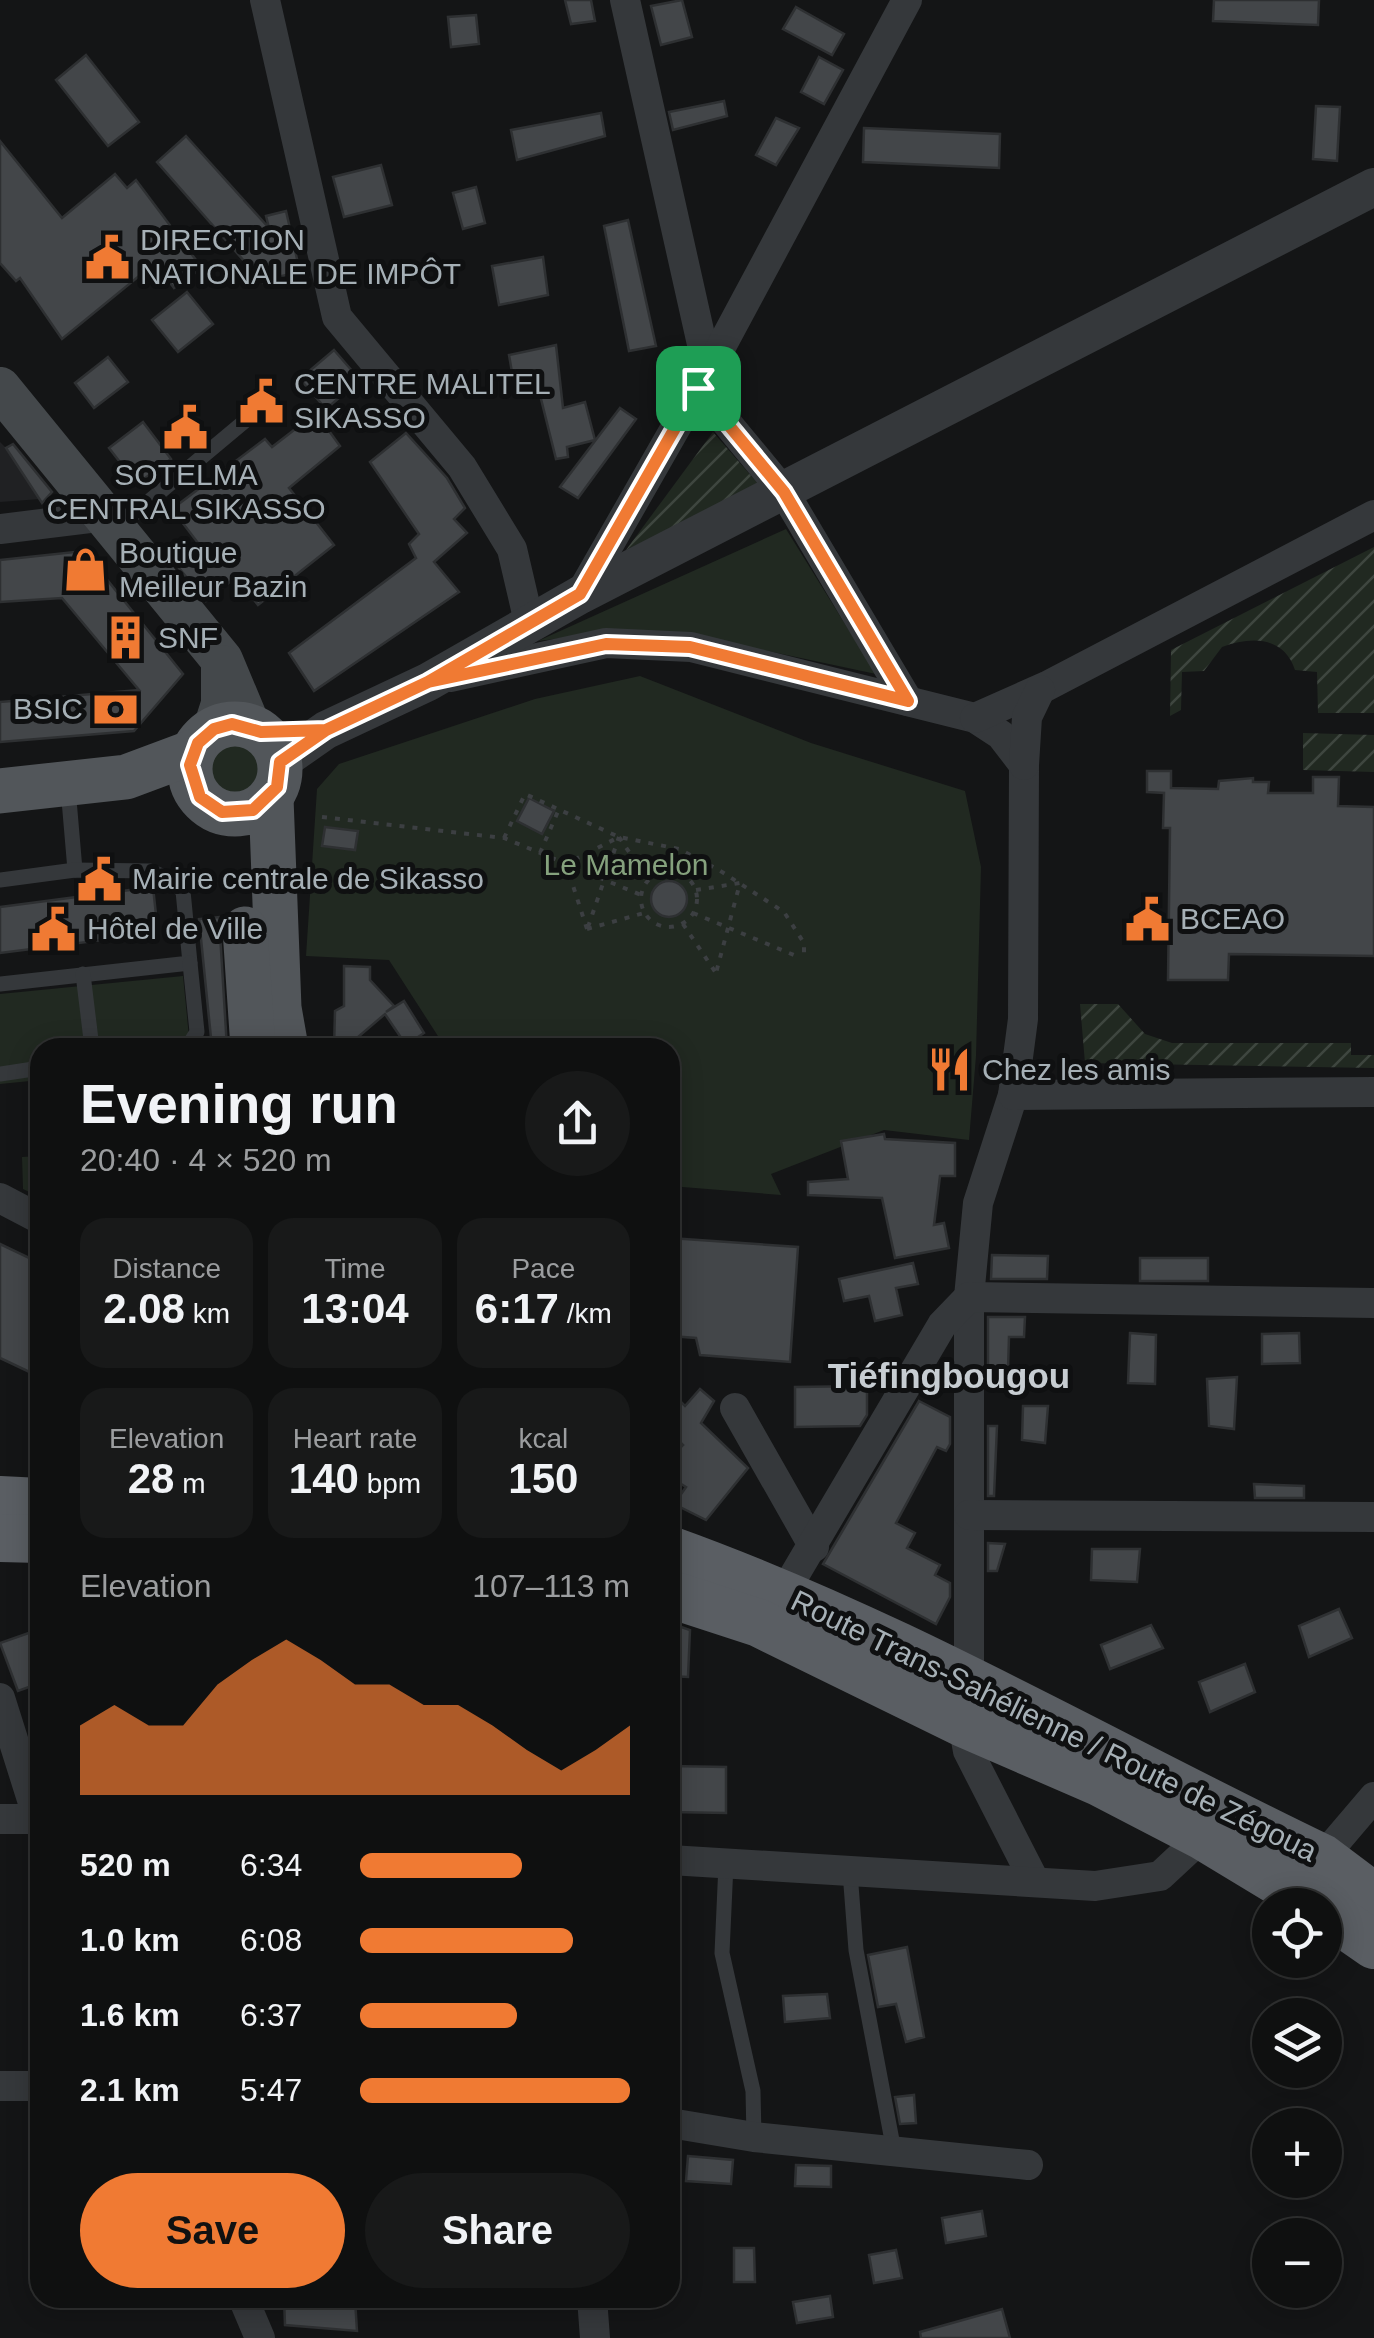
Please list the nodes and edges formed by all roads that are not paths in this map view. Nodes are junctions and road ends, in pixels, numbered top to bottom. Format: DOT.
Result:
graph roads {
  1 [pos="265,0"];
  2 [pos="625,0"];
  3 [pos="907,0"];
  4 [pos="1374,187"];
  5 [pos="703,380"];
  6 [pos="0,388"];
  7 [pos="264,406"];
  8 [pos="784,492"];
  9 [pos="1374,515"];
  10 [pos="111,523"];
  11 [pos="0,529"];
  12 [pos="580,594"];
  13 [pos="530,622"];
  14 [pos="428,682"];
  15 [pos="1040,690"];
  16 [pos="908,701"];
  17 [pos="975,718"];
  18 [pos="237,763"];
  19 [pos="1024,766"];
  20 [pos="68,784"];
  21 [pos="0,791"];
  22 [pos="74,870"];
  23 [pos="0,880"];
  24 [pos="190,963"];
  25 [pos="83,974"];
  26 [pos="0,984"];
  27 [pos="91,1038"];
  28 [pos="193,1038"];
  29 [pos="252,1038"];
  30 [pos="284,1038"];
  31 [pos="30,1070"];
  32 [pos="0,1074"];
  33 [pos="1374,1092"];
  34 [pos="1013,1095"];
  35 [pos="0,1198"];
  36 [pos="30,1214"];
  37 [pos="969,1297"];
  38 [pos="1374,1304"];
  39 [pos="735,1408"];
  40 [pos="0,1500"];
  41 [pos="30,1502"];
  42 [pos="969,1515"];
  43 [pos="1374,1517"];
  44 [pos="0,1538"];
  45 [pos="30,1539"];
  46 [pos="814,1547"];
  47 [pos="680,1554"];
  48 [pos="785,1591"];
  49 [pos="680,1597"];
  50 [pos="0,1698"];
  51 [pos="966,1700"];
  52 [pos="30,1793"];
  53 [pos="1374,1797"];
  54 [pos="0,1819"];
  55 [pos="30,1821"];
  56 [pos="1203,1836"];
  57 [pos="1322,1858"];
  58 [pos="680,1861"];
  59 [pos="726,1864"];
  60 [pos="850,1872"];
  61 [pos="1034,1882"];
  62 [pos="1289,1888"];
  63 [pos="1374,1897"];
  64 [pos="1342,1923"];
  65 [pos="1374,1946"];
  66 [pos="0,2086"];
  67 [pos="30,2086"];
  68 [pos="680,2125"];
  69 [pos="754,2137"];
  70 [pos="894,2151"];
  71 [pos="1028,2164"];
  72 [pos="247,2308"];
  73 [pos="593,2308"];
  74 [pos="260,2338"];
  75 [pos="595,2338"];
  1 -- 13 [label="street"];
  2 -- 5 [label="street"];
  3 -- 5 [label="street"];
  4 -- 8 [label="street"];
  5 -- 8 [label="street"];
  5 -- 12 [label="street"];
  6 -- 10 [label="main road"];
  7 -- 10 [label="lane"];
  8 -- 12 [label="street"];
  8 -- 16 [label="street"];
  9 -- 15 [label="street"];
  10 -- 11 [label="street"];
  10 -- 18 [label="main road"];
  12 -- 13 [label="street"];
  13 -- 14 [label="street"];
  14 -- 16 [label="street"];
  14 -- 18 [label="street"];
  15 -- 17 [label="street"];
  15 -- 19 [label="street"];
  16 -- 17 [label="street"];
  17 -- 19 [label="street"];
  18 -- 20 [label="main road"];
  18 -- 29 [label="main road"];
  18 -- 30 [label="main road"];
  19 -- 34 [label="street"];
  20 -- 21 [label="main road"];
  20 -- 22 [label="lane"];
  22 -- 23 [label="lane"];
  22 -- 24 [label="lane"];
  24 -- 25 [label="lane"];
  24 -- 28 [label="lane"];
  25 -- 26 [label="lane"];
  25 -- 27 [label="lane"];
  31 -- 32 [label="lane"];
  33 -- 34 [label="street"];
  34 -- 37 [label="street"];
  35 -- 36 [label="street"];
  37 -- 38 [label="street"];
  37 -- 42 [label="street"];
  37 -- 46 [label="street"];
  39 -- 46 [label="street"];
  40 -- 41 [label="highway"];
  42 -- 43 [label="street"];
  42 -- 51 [label="street"];
  44 -- 45 [label="highway"];
  46 -- 48 [label="street"];
  47 -- 48 [label="highway, Route Trans-Sahélienne / Route de Zégoua"];
  48 -- 51 [label="highway, Route Trans-Sahélienne / Route de Zégoua"];
  49 -- 51 [label="highway, Route Trans-Sahélienne / Route de Zégoua"];
  50 -- 52 [label="street"];
  51 -- 56 [label="highway, Route Trans-Sahélienne / Route de Zégoua"];
  51 -- 57 [label="highway, Route Trans-Sahélienne / Route de Zégoua"];
  51 -- 61 [label="street"];
  53 -- 57 [label="street"];
  54 -- 55 [label="street"];
  56 -- 61 [label="street"];
  56 -- 62 [label="highway, Route Trans-Sahélienne / Route de Zégoua"];
  57 -- 63 [label="highway, Route Trans-Sahélienne / Route de Zégoua"];
  58 -- 59 [label="street"];
  59 -- 60 [label="street"];
  59 -- 69 [label="lane"];
  60 -- 61 [label="street"];
  60 -- 70 [label="lane"];
  64 -- 65 [label="highway, Route Trans-Sahélienne / Route de Zégoua"];
  66 -- 67 [label="street"];
  68 -- 69 [label="street"];
  69 -- 70 [label="street"];
  70 -- 71 [label="street"];
  72 -- 74 [label="street"];
  73 -- 75 [label="street"];
}
